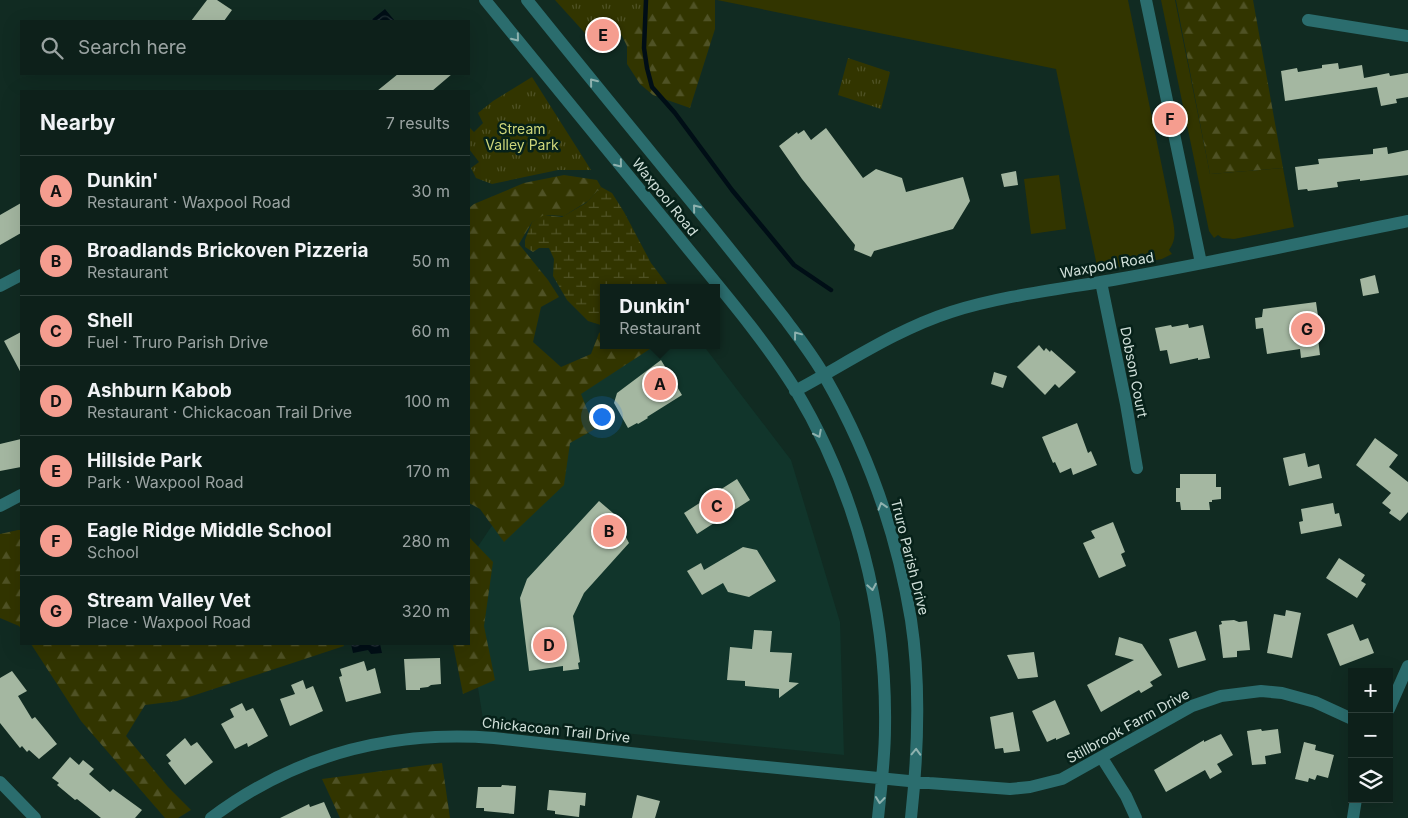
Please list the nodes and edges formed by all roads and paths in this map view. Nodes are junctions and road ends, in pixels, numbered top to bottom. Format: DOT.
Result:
graph roads {
  1 [pos="485,0"];
  2 [pos="527,0"];
  3 [pos="1146,0"];
  4 [pos="1308,20"];
  5 [pos="1408,36"];
  6 [pos="1408,221"];
  7 [pos="1201,263"];
  8 [pos="20,276"];
  9 [pos="1101,282"];
  10 [pos="716,284"];
  11 [pos="0,286"];
  12 [pos="720,289"];
  13 [pos="825,375"];
  14 [pos="795,391"];
  15 [pos="1137,468"];
  16 [pos="20,496"];
  17 [pos="0,506"];
  18 [pos="1408,666"];
  19 [pos="1393,700"];
  20 [pos="1348,717"];
  21 [pos="1102,758"];
  22 [pos="882,778"];
  23 [pos="915,780"];
  24 [pos="0,782"];
  25 [pos="1356,803"];
  26 [pos="35,818"];
  27 [pos="211,818"];
  28 [pos="878,818"];
  29 [pos="911,818"];
  30 [pos="1136,818"];
  31 [pos="1354,818"];
  1 -- 10 [label="street, Waxpool Road, one-way"];
  13 -- 2 [label="street, Waxpool Road, one-way"];
  3 -- 7 [label="street"];
  4 -- 5 [label="street"];
  6 -- 7 [label="street, Waxpool Road"];
  7 -- 9 [label="street, Waxpool Road"];
  8 -- 11 [label="street"];
  9 -- 13 [label="street, Waxpool Road"];
  9 -- 15 [label="street, Dobson Court"];
  12 -- 14 [label="street, Waxpool Road, one-way"];
  13 -- 14 [label="street, Waxpool Road"];
  23 -- 13 [label="street, Truro Parish Drive, one-way"];
  14 -- 22 [label="street, one-way"];
  16 -- 17 [label="street"];
  18 -- 19 [label="street"];
  20 -- 21 [label="street, Stillbrook Farm Drive"];
  21 -- 23 [label="street, Stillbrook Farm Drive"];
  21 -- 30 [label="street"];
  22 -- 23 [label="street, Chickacoan Trail Drive"];
  22 -- 27 [label="street, Chickacoan Trail Drive"];
  22 -- 28 [label="street, one-way"];
  23 -- 29 [label="street, Truro Parish Drive"];
  24 -- 26 [label="street"];
  25 -- 31 [label="street"];
}
